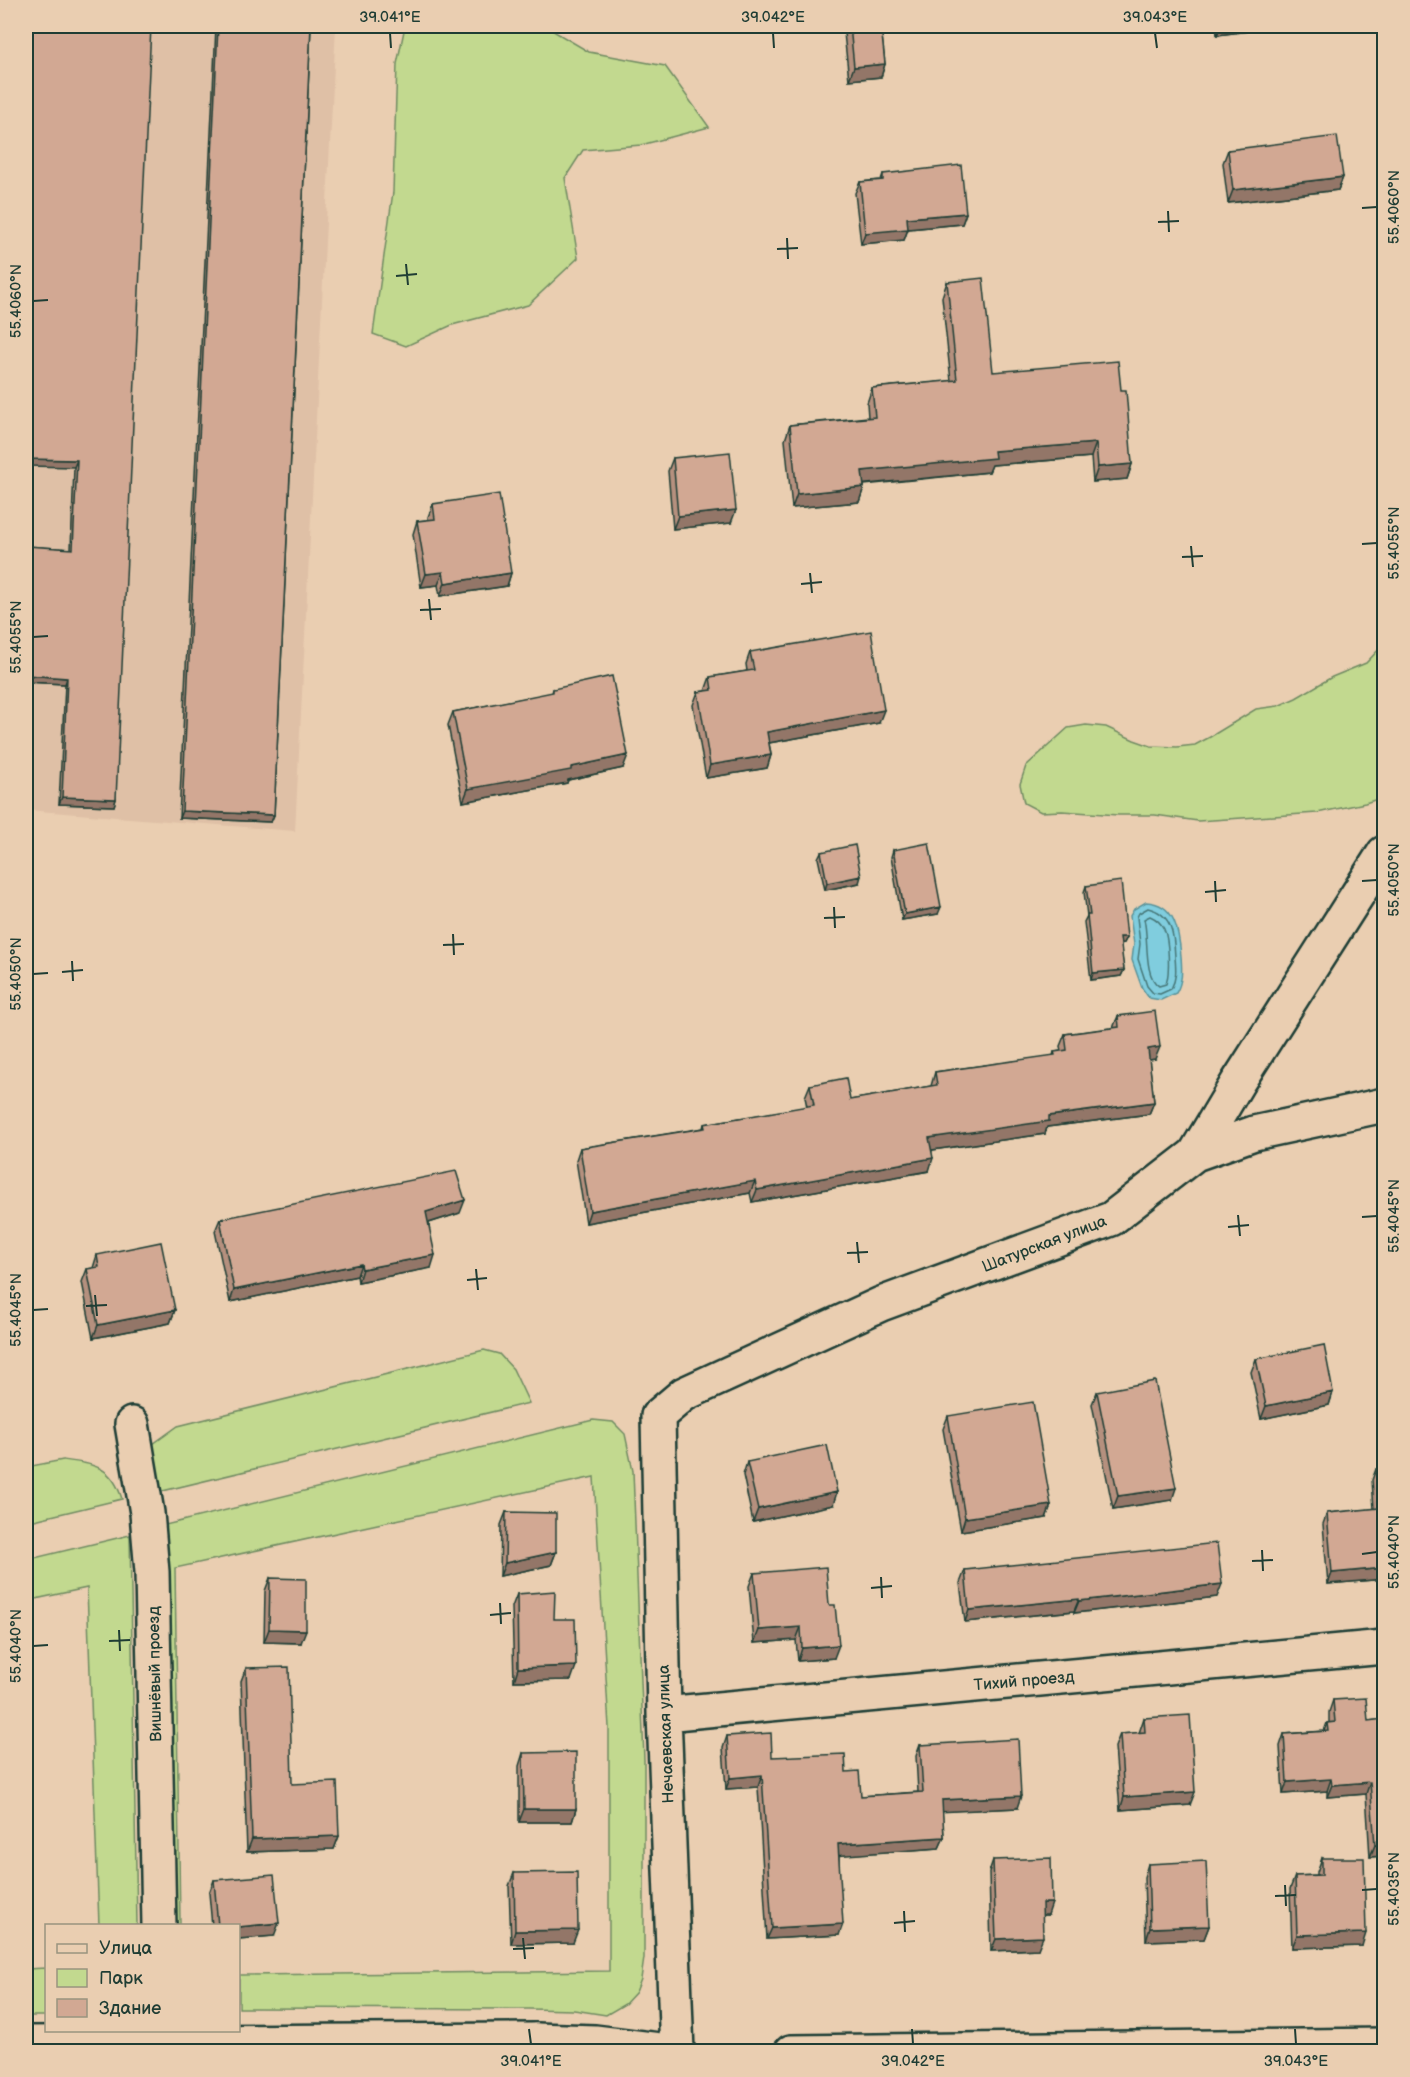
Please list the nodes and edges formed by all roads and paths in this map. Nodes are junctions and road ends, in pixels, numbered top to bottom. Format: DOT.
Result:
graph roads {
  1 [pos="1384,853"];
  2 [pos="1384,1105"];
  3 [pos="1195,1154"];
  4 [pos="658,1416"];
  5 [pos="132,1424"];
  6 [pos="1384,1647"];
  7 [pos="664,1714"];
  8 [pos="159,1924"];
  9 [pos="161,2037"];
  10 [pos="26,2043"];
  11 [pos="1384,2045"];
  12 [pos="547,2046"];
  13 [pos="676,2052"];
  14 [pos="791,2052"];
  1 -- 3 [label="street, Шатурская улица"];
  2 -- 3 [label="street"];
  3 -- 4 [label="street, Шатурская улица"];
  4 -- 7 [label="street, Нечаевская улица"];
  5 -- 8 [label="street, Вишнёвый проезд"];
  6 -- 7 [label="street, Тихий проезд"];
  7 -- 13 [label="street, Нечаевская улица"];
  9 -- 10 [label="street"];
  9 -- 12 [label="street"];
  11 -- 14 [label="street"];
  12 -- 13 [label="street"];
}
